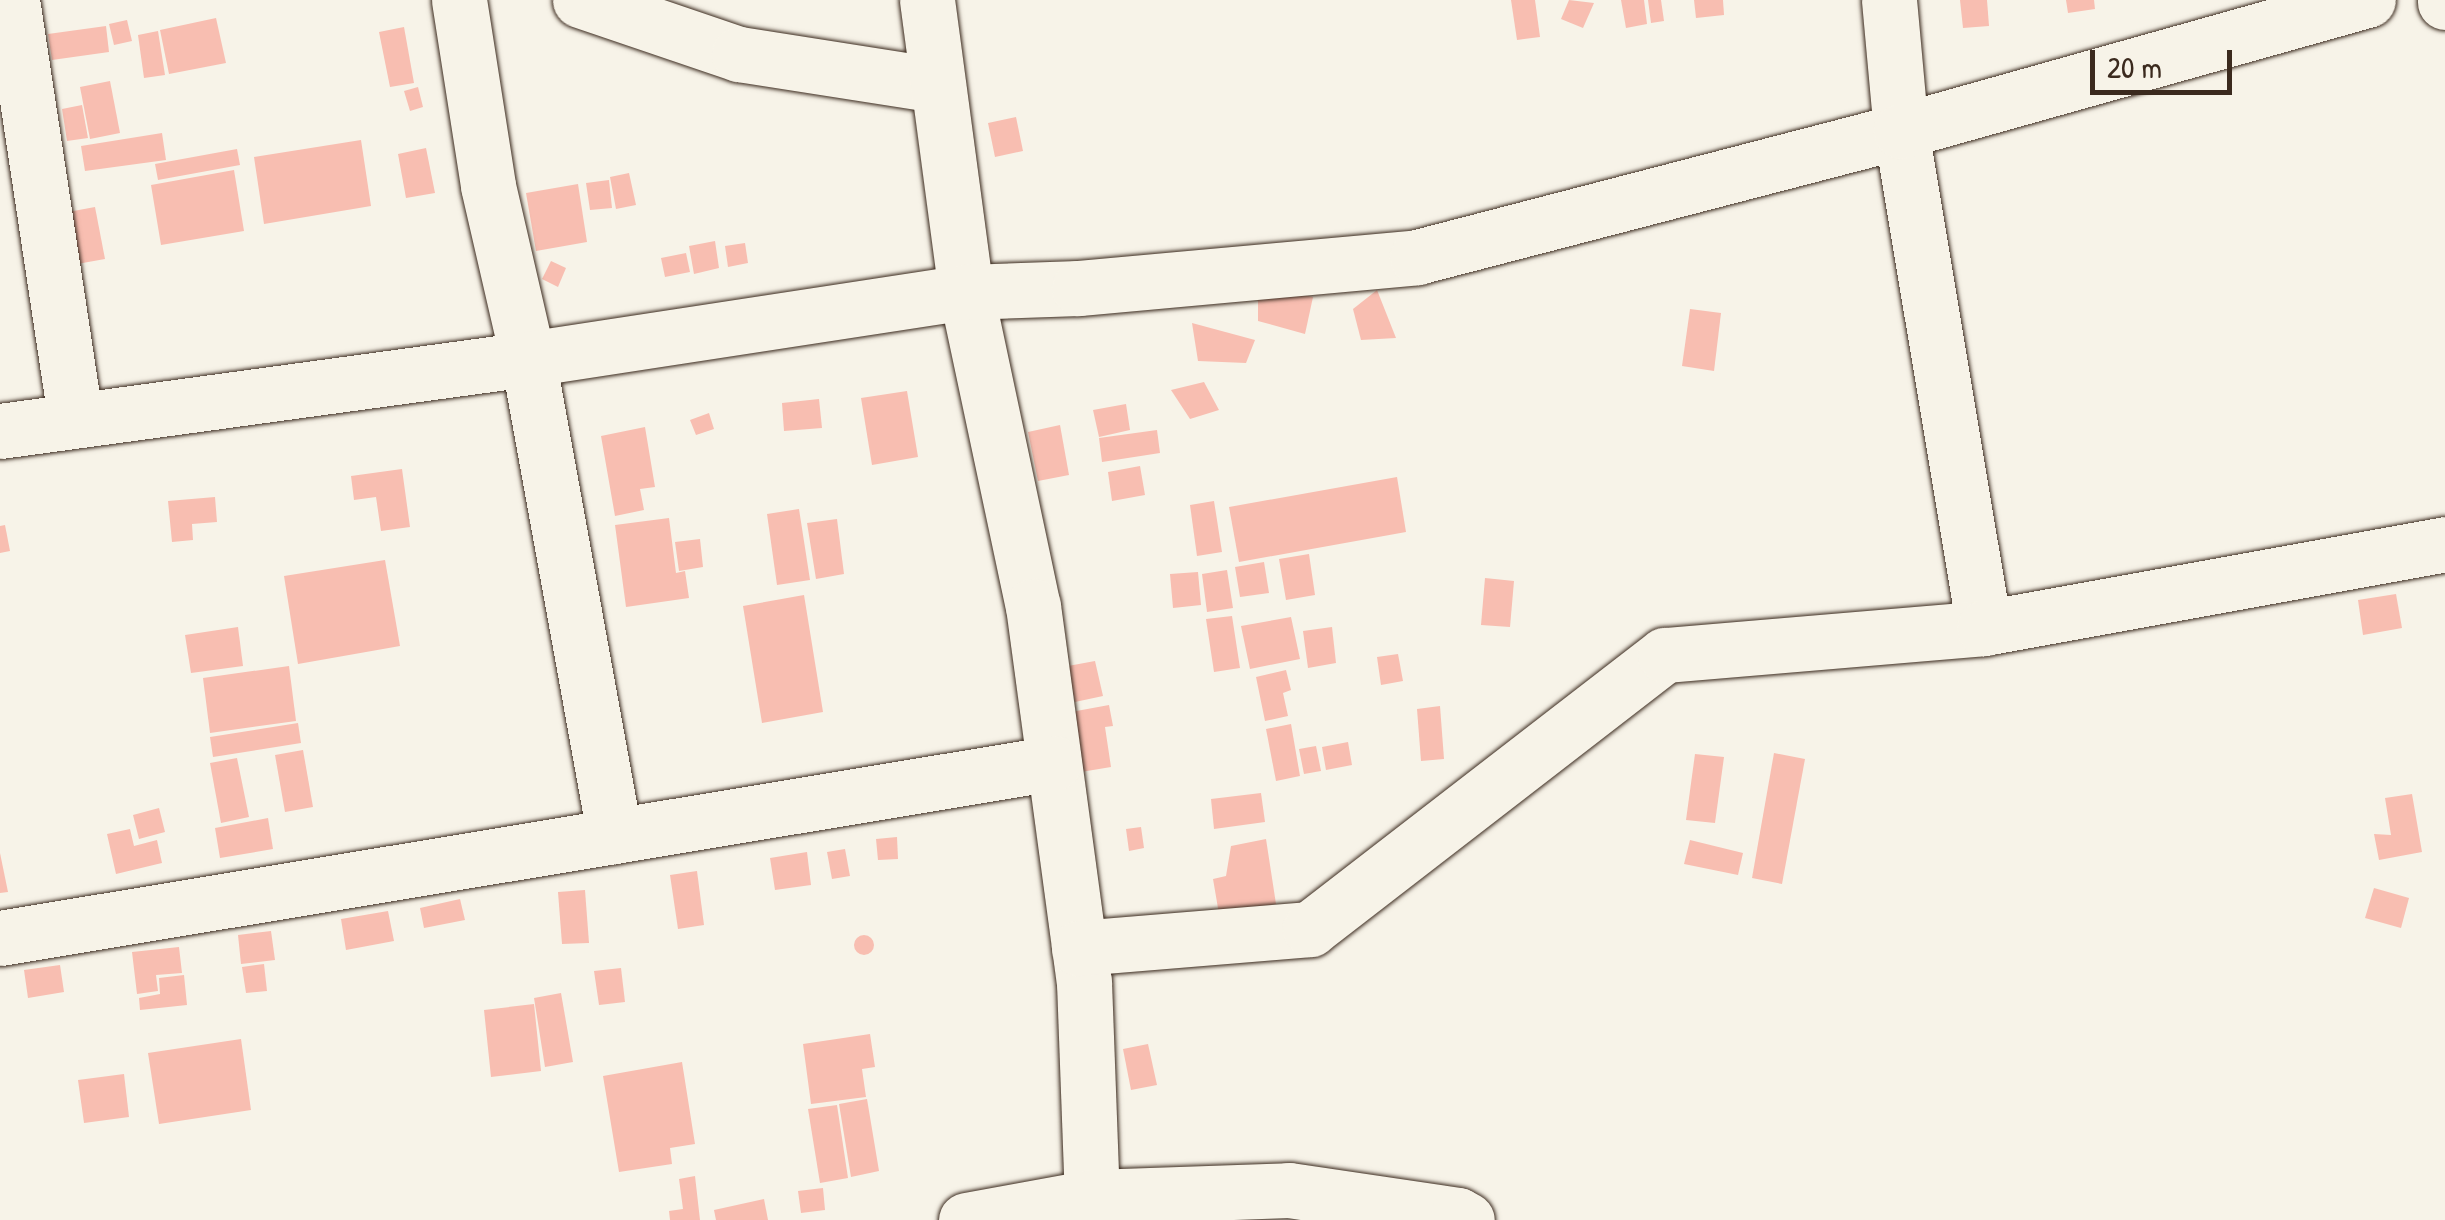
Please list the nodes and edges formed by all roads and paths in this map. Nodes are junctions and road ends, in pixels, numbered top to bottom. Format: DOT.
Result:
graph roads {
  1 [pos="12,0"];
  2 [pos="460,0"];
  3 [pos="580,0"];
  4 [pos="927,0"];
  5 [pos="1889,0"];
  6 [pos="2368,0"];
  7 [pos="938,85"];
  8 [pos="1901,132"];
  9 [pos="966,292"];
  10 [pos="528,359"];
  11 [pos="75,418"];
  12 [pos="0,431"];
  13 [pos="2445,544"];
  14 [pos="1984,628"];
  15 [pos="1054,763"];
  16 [pos="615,836"];
  17 [pos="0,938"];
  18 [pos="1079,948"];
  19 [pos="1092,1197"];
  20 [pos="966,1220"];
  21 [pos="1466,1220"];
  1 -- 11 [label="street"];
  2 -- 10 [label="street"];
  3 -- 7 [label="street"];
  4 -- 7 [label="street"];
  5 -- 8 [label="street"];
  6 -- 8 [label="street"];
  7 -- 9 [label="street"];
  8 -- 9 [label="street"];
  8 -- 14 [label="street"];
  9 -- 10 [label="street"];
  9 -- 15 [label="street"];
  10 -- 11 [label="street"];
  10 -- 16 [label="street"];
  11 -- 12 [label="street"];
  13 -- 14 [label="street"];
  14 -- 18 [label="street"];
  15 -- 16 [label="street"];
  15 -- 18 [label="street"];
  16 -- 17 [label="street"];
  18 -- 19 [label="street"];
  19 -- 20 [label="street"];
  19 -- 21 [label="street"];
}
